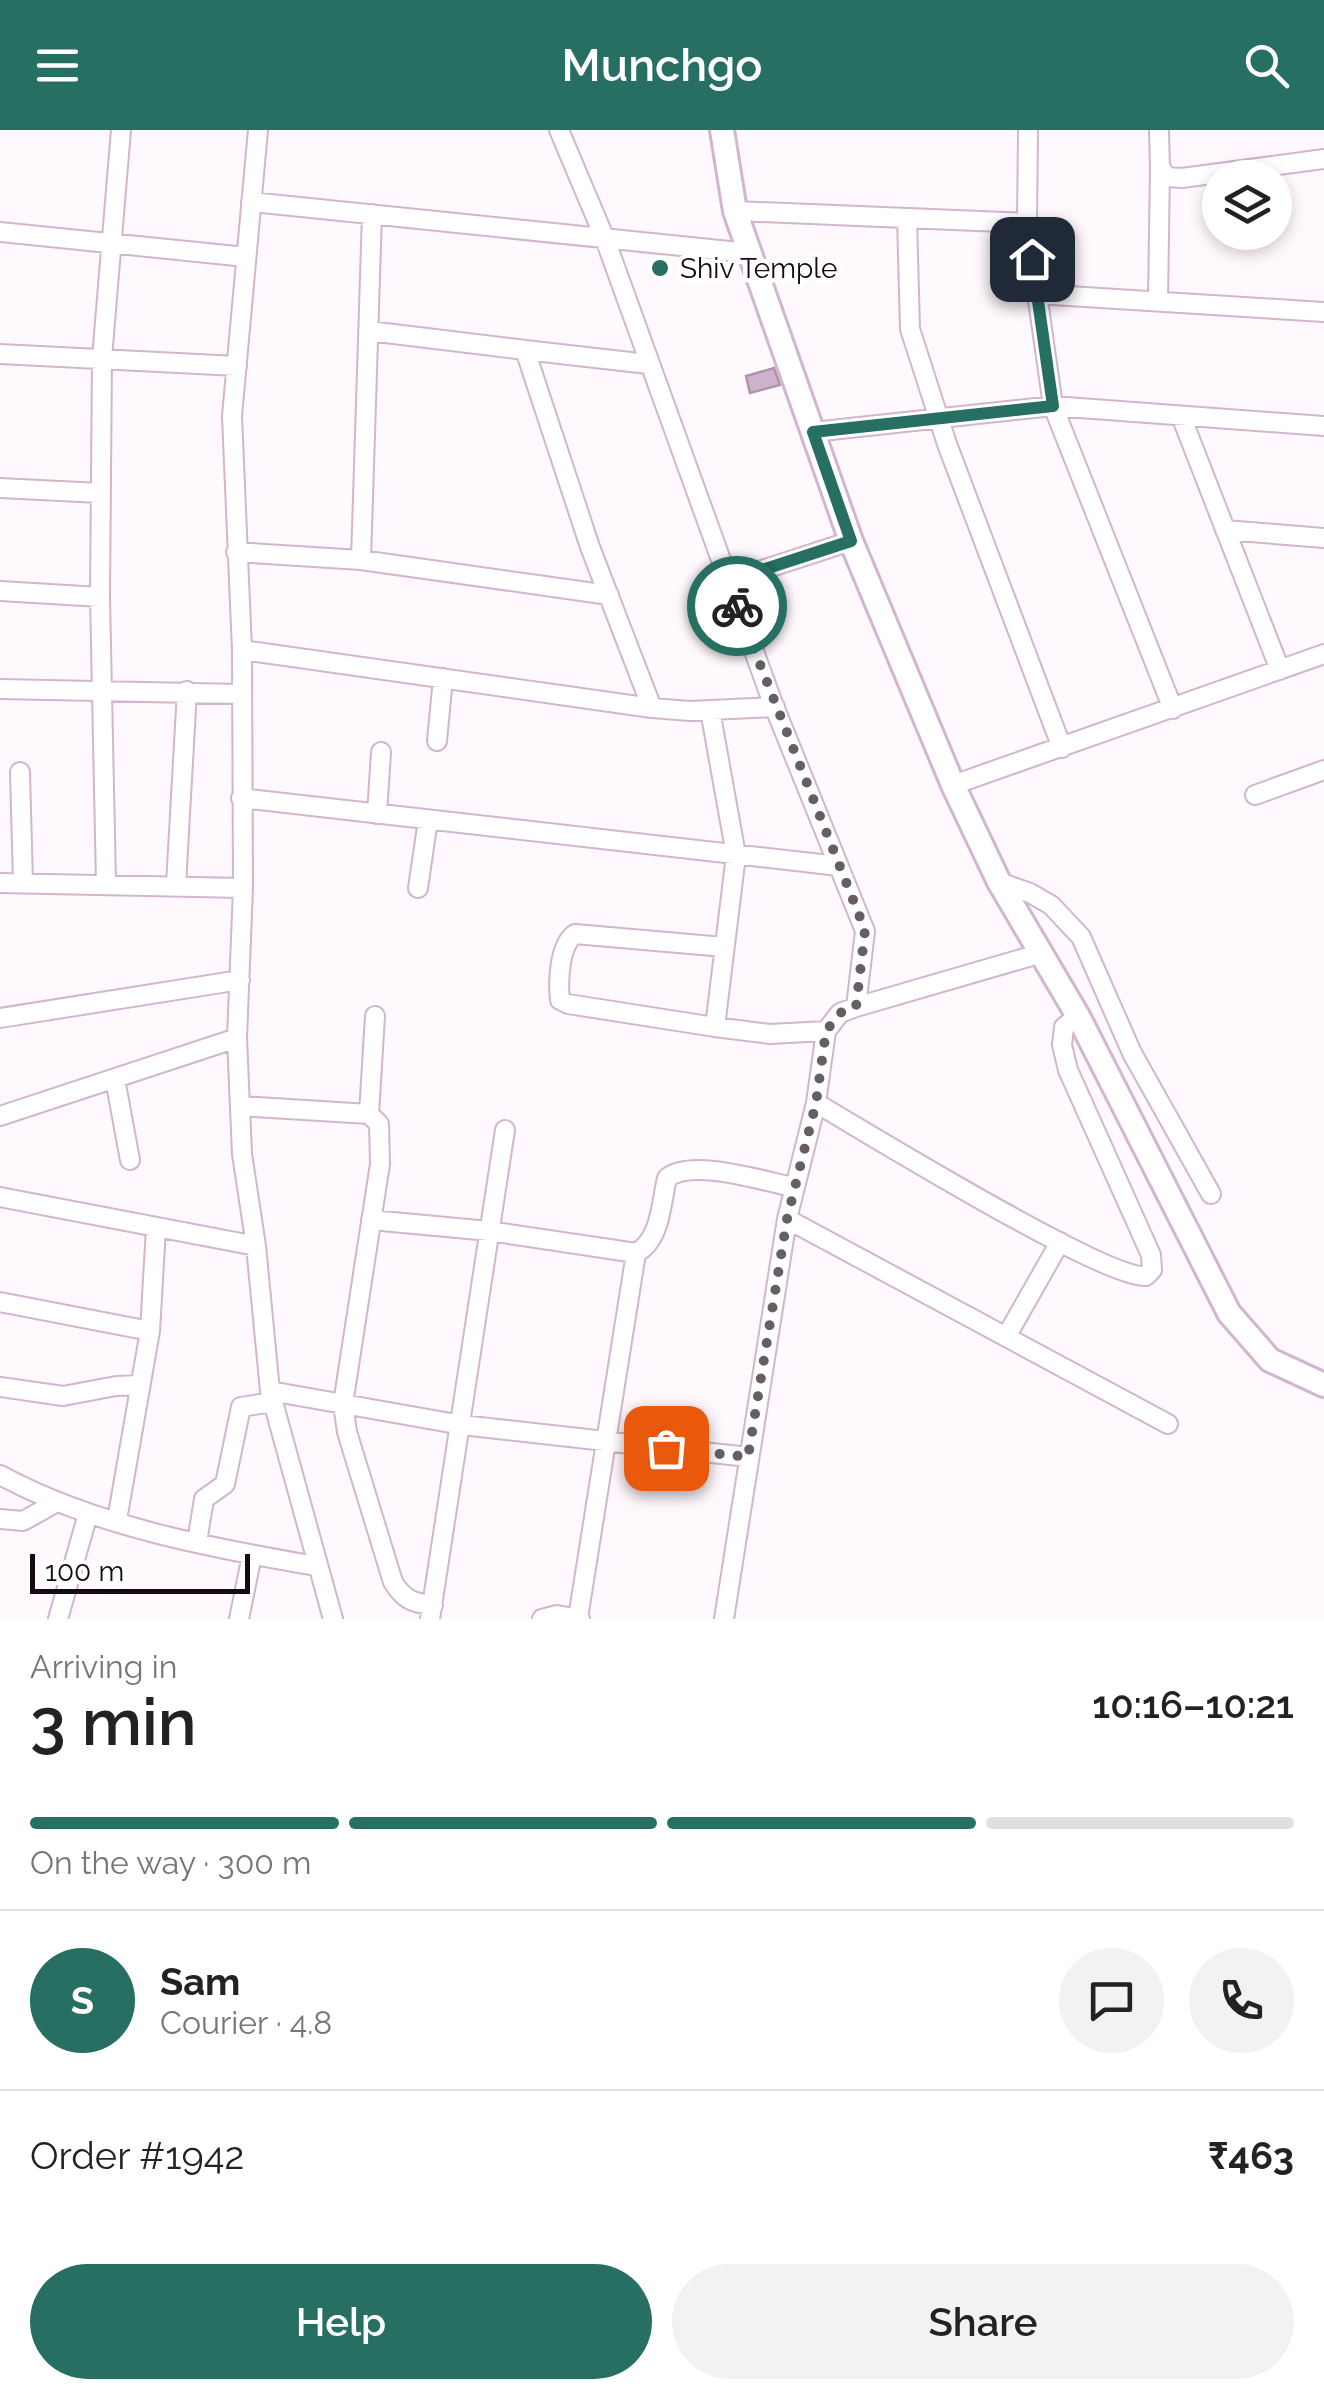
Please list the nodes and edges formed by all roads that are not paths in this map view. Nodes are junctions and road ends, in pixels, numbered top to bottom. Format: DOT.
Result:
graph roads {
  1 [pos="121,130"];
  2 [pos="258,130"];
  3 [pos="559,130"];
  4 [pos="722,130"];
  5 [pos="1028,130"];
  6 [pos="1159,130"];
  7 [pos="1324,159"];
  8 [pos="1160,167"];
  9 [pos="251,202"];
  10 [pos="735,212"];
  11 [pos="372,214"];
  12 [pos="908,218"];
  13 [pos="1027,223"];
  14 [pos="0,232"];
  15 [pos="605,239"];
  16 [pos="111,244"];
  17 [pos="750,253"];
  18 [pos="246,257"];
  19 [pos="1037,294"];
  20 [pos="1158,301"];
  21 [pos="1324,312"];
  22 [pos="369,331"];
  23 [pos="525,350"];
  24 [pos="0,354"];
  25 [pos="102,358"];
  26 [pos="648,364"];
  27 [pos="237,366"];
  28 [pos="1053,406"];
  29 [pos="1180,416"];
  30 [pos="938,417"];
  31 [pos="1324,426"];
  32 [pos="813,432"];
  33 [pos="0,488"];
  34 [pos="100,493"];
  35 [pos="1225,530"];
  36 [pos="1324,538"];
  37 [pos="851,541"];
  38 [pos="236,552"];
  39 [pos="361,560"];
  40 [pos="728,581"];
  41 [pos="0,591"];
  42 [pos="609,595"];
  43 [pos="100,596"];
  44 [pos="242,650"];
  45 [pos="1324,654"];
  46 [pos="1280,670"];
  47 [pos="444,678"];
  48 [pos="102,688"];
  49 [pos="0,689"];
  50 [pos="187,691"];
  51 [pos="241,694"];
  52 [pos="775,707"];
  53 [pos="652,708"];
  54 [pos="1172,709"];
  55 [pos="710,710"];
  56 [pos="437,741"];
  57 [pos="1062,748"];
  58 [pos="381,752"];
  59 [pos="1324,770"];
  60 [pos="20,772"];
  61 [pos="954,785"];
  62 [pos="1256,795"];
  63 [pos="241,798"];
  64 [pos="377,814"];
  65 [pos="428,820"];
  66 [pos="736,854"];
  67 [pos="839,866"];
  68 [pos="999,882"];
  69 [pos="0,883"];
  70 [pos="23,883"];
  71 [pos="106,883"];
  72 [pos="176,885"];
  73 [pos="243,888"];
  74 [pos="418,888"];
  75 [pos="724,947"];
  76 [pos="1042,953"];
  77 [pos="240,980"];
  78 [pos="856,1007"];
  79 [pos="375,1016"];
  80 [pos="1078,1016"];
  81 [pos="0,1018"];
  82 [pos="714,1027"];
  83 [pos="826,1031"];
  84 [pos="237,1038"];
  85 [pos="115,1079"];
  86 [pos="816,1103"];
  87 [pos="240,1106"];
  88 [pos="369,1114"];
  89 [pos="0,1116"];
  90 [pos="505,1130"];
  91 [pos="130,1160"];
  92 [pos="793,1186"];
  93 [pos="1212,1194"];
  94 [pos="0,1196"];
  95 [pos="787,1219"];
  96 [pos="372,1220"];
  97 [pos="156,1228"];
  98 [pos="490,1231"];
  99 [pos="1060,1242"];
  100 [pos="256,1246"];
  101 [pos="636,1253"];
  102 [pos="0,1302"];
  103 [pos="150,1331"];
  104 [pos="1006,1336"];
  105 [pos="139,1385"];
  106 [pos="1324,1385"];
  107 [pos="0,1388"];
  108 [pos="271,1397"];
  109 [pos="344,1404"];
  110 [pos="1168,1424"];
  111 [pos="462,1425"];
  112 [pos="604,1442"];
  113 [pos="748,1457"];
  114 [pos="0,1475"];
  115 [pos="58,1502"];
  116 [pos="88,1514"];
  117 [pos="0,1520"];
  118 [pos="118,1520"];
  119 [pos="196,1542"];
  120 [pos="252,1555"];
  121 [pos="316,1566"];
  122 [pos="431,1612"];
  123 [pos="58,1619"];
  124 [pos="240,1619"];
  125 [pos="332,1619"];
  126 [pos="542,1619"];
  127 [pos="579,1619"];
  128 [pos="724,1619"];
  1 -- 16 [label="street"];
  2 -- 9 [label="street"];
  3 -- 15 [label="street"];
  4 -- 10 [label="street"];
  5 -- 13 [label="street"];
  6 -- 8 [label="street"];
  7 -- 8 [label="street"];
  8 -- 20 [label="street"];
  9 -- 11 [label="street"];
  9 -- 18 [label="street"];
  10 -- 12 [label="street"];
  10 -- 17 [label="street"];
  11 -- 15 [label="street"];
  11 -- 22 [label="street"];
  12 -- 13 [label="street"];
  12 -- 30 [label="street"];
  13 -- 19 [label="street"];
  14 -- 16 [label="street"];
  15 -- 17 [label="street"];
  15 -- 26 [label="street"];
  16 -- 18 [label="street"];
  16 -- 25 [label="street"];
  17 -- 32 [label="street"];
  18 -- 27 [label="street"];
  19 -- 20 [label="street"];
  19 -- 28 [label="street"];
  20 -- 21 [label="street"];
  22 -- 23 [label="street"];
  22 -- 39 [label="street"];
  23 -- 26 [label="street"];
  23 -- 42 [label="street"];
  24 -- 25 [label="street"];
  25 -- 27 [label="street"];
  25 -- 34 [label="street"];
  26 -- 40 [label="street"];
  27 -- 38 [label="street"];
  28 -- 29 [label="street"];
  28 -- 30 [label="street"];
  28 -- 54 [label="street"];
  29 -- 31 [label="street"];
  29 -- 35 [label="street"];
  30 -- 32 [label="street"];
  30 -- 57 [label="street"];
  32 -- 37 [label="street"];
  33 -- 34 [label="street"];
  34 -- 43 [label="street"];
  35 -- 36 [label="street"];
  35 -- 46 [label="street"];
  37 -- 40 [label="street"];
  37 -- 61 [label="street"];
  38 -- 39 [label="street"];
  38 -- 44 [label="street"];
  39 -- 42 [label="street"];
  40 -- 52 [label="street"];
  41 -- 43 [label="street"];
  42 -- 53 [label="street"];
  43 -- 48 [label="street"];
  44 -- 47 [label="street"];
  44 -- 51 [label="street"];
  45 -- 46 [label="street"];
  46 -- 54 [label="street"];
  47 -- 53 [label="street"];
  47 -- 56 [label="street"];
  48 -- 49 [label="street"];
  48 -- 50 [label="street"];
  48 -- 71 [label="street"];
  50 -- 51 [label="street"];
  50 -- 72 [label="street"];
  51 -- 63 [label="street"];
  52 -- 55 [label="street"];
  52 -- 67 [label="street"];
  53 -- 55 [label="street"];
  54 -- 57 [label="street"];
  55 -- 66 [label="street"];
  57 -- 61 [label="street"];
  58 -- 64 [label="street"];
  59 -- 62 [label="street"];
  60 -- 70 [label="street"];
  61 -- 68 [label="street"];
  63 -- 64 [label="street"];
  63 -- 73 [label="street"];
  64 -- 65 [label="street"];
  65 -- 66 [label="street"];
  65 -- 74 [label="street"];
  66 -- 67 [label="street"];
  66 -- 75 [label="street"];
  67 -- 78 [label="street"];
  68 -- 76 [label="street"];
  68 -- 93 [label="street"];
  69 -- 70 [label="street"];
  70 -- 71 [label="street"];
  71 -- 72 [label="street"];
  72 -- 73 [label="street"];
  73 -- 77 [label="street"];
  75 -- 82 [label="street"];
  75 -- 82 [label="street"];
  76 -- 78 [label="street"];
  76 -- 80 [label="street"];
  77 -- 81 [label="street"];
  77 -- 84 [label="street"];
  78 -- 83 [label="street"];
  79 -- 88 [label="street"];
  80 -- 99 [label="street"];
  80 -- 106 [label="street"];
  82 -- 83 [label="street"];
  83 -- 86 [label="street"];
  84 -- 85 [label="street"];
  84 -- 87 [label="street"];
  85 -- 89 [label="street"];
  85 -- 91 [label="street"];
  86 -- 92 [label="street"];
  86 -- 99 [label="street"];
  87 -- 88 [label="street"];
  87 -- 100 [label="street"];
  88 -- 96 [label="street"];
  90 -- 98 [label="street"];
  92 -- 95 [label="street"];
  92 -- 101 [label="street"];
  94 -- 97 [label="street"];
  95 -- 104 [label="street"];
  95 -- 113 [label="street"];
  96 -- 98 [label="street"];
  96 -- 109 [label="street"];
  97 -- 100 [label="street"];
  97 -- 103 [label="street"];
  98 -- 101 [label="street"];
  98 -- 111 [label="street"];
  99 -- 104 [label="street"];
  100 -- 108 [label="street"];
  101 -- 112 [label="street"];
  102 -- 103 [label="street"];
  103 -- 105 [label="street"];
  104 -- 110 [label="street"];
  105 -- 107 [label="street"];
  105 -- 118 [label="street"];
  108 -- 109 [label="street"];
  108 -- 119 [label="street"];
  108 -- 121 [label="street"];
  109 -- 111 [label="street"];
  109 -- 122 [label="street"];
  111 -- 112 [label="street"];
  111 -- 122 [label="street"];
  112 -- 113 [label="street"];
  112 -- 127 [label="street"];
  113 -- 128 [label="street"];
  114 -- 115 [label="street"];
  115 -- 116 [label="street"];
  115 -- 117 [label="street"];
  116 -- 118 [label="street"];
  116 -- 123 [label="street"];
  118 -- 119 [label="street"];
  119 -- 120 [label="street"];
  120 -- 121 [label="street"];
  120 -- 124 [label="street"];
  121 -- 125 [label="street"];
  126 -- 127 [label="street"];
}
